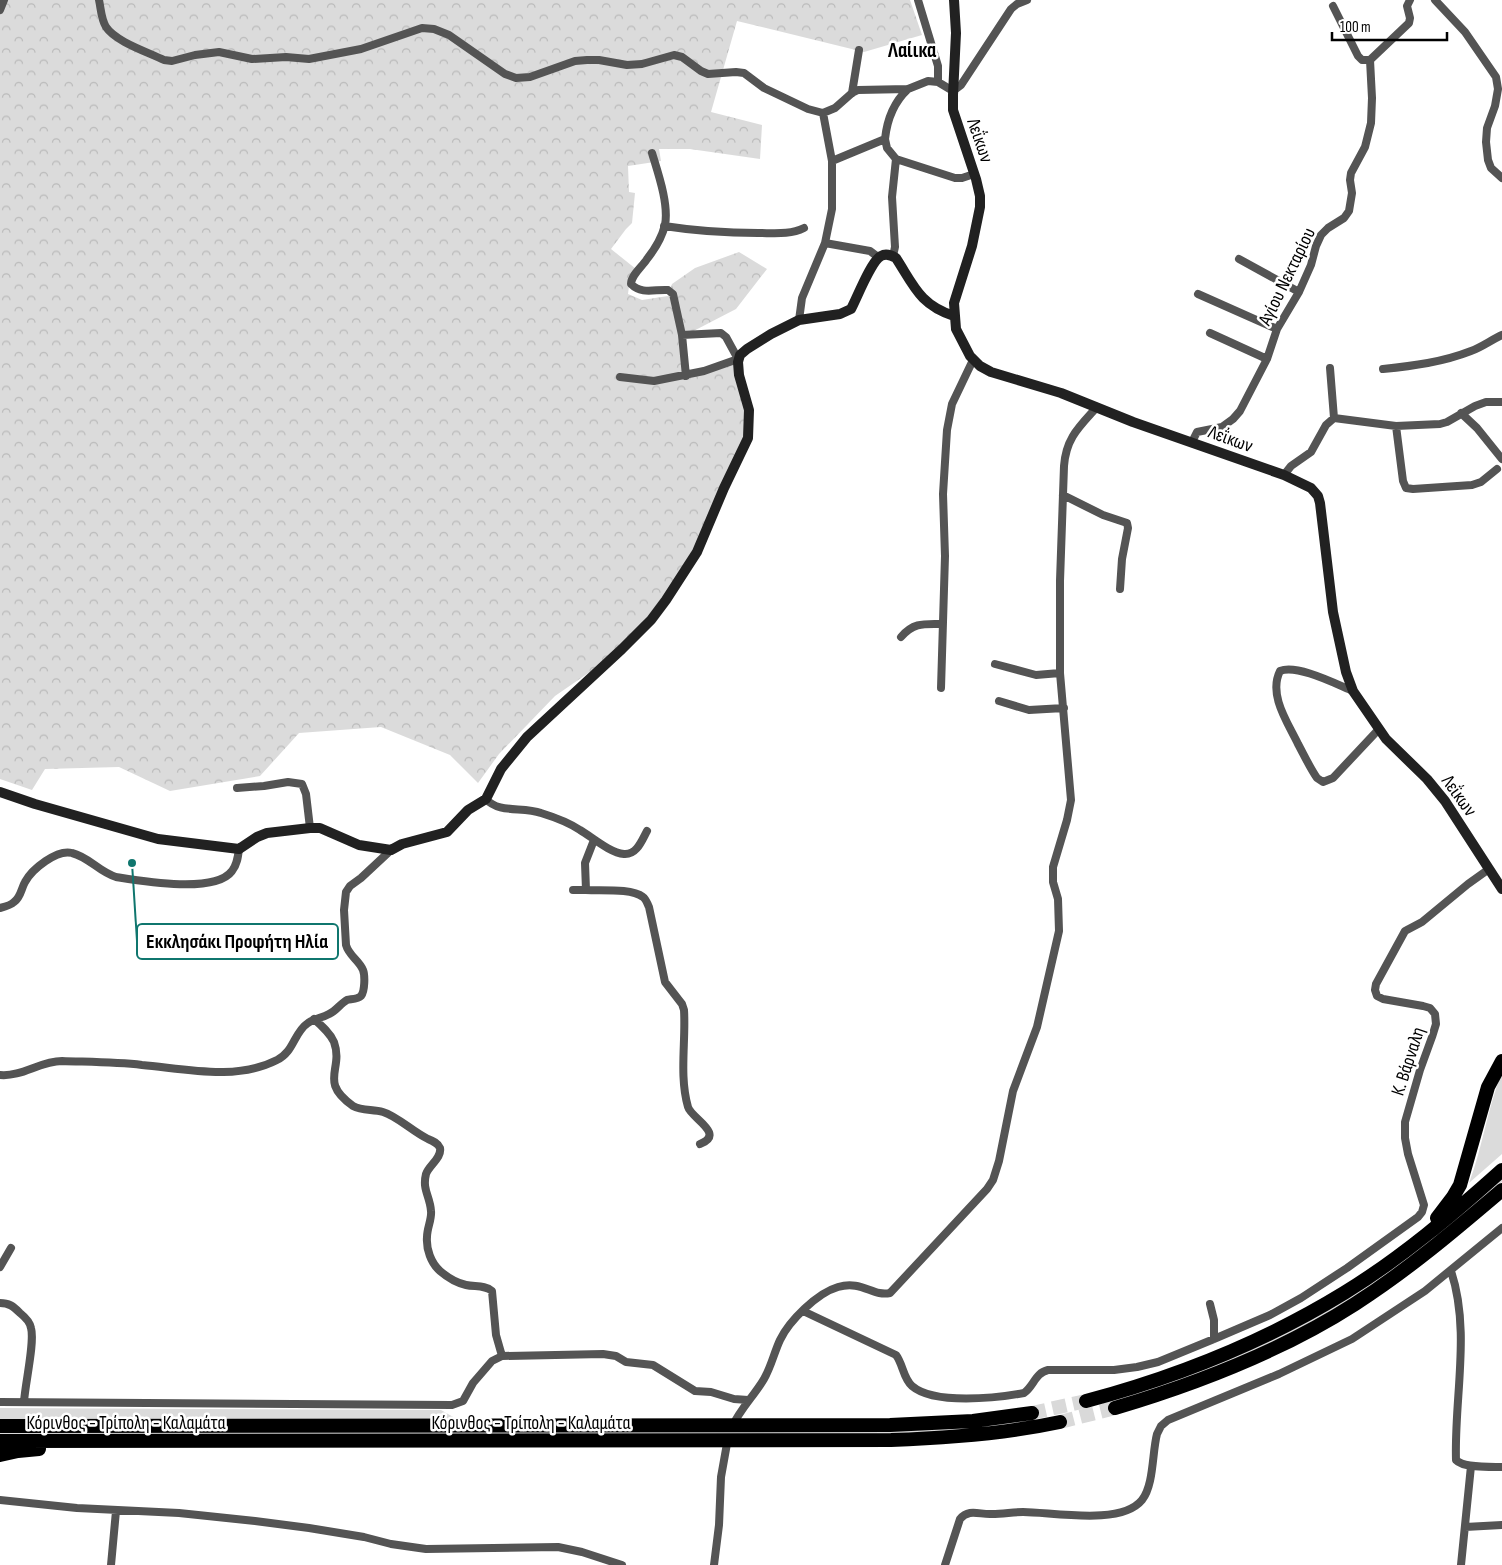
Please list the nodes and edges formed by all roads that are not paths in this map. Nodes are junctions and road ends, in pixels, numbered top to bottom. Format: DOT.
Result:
graph roads {
  1 [pos="4,0"];
  2 [pos="99,0"];
  3 [pos="918,0"];
  4 [pos="954,0"];
  5 [pos="1027,0"];
  6 [pos="1410,0"];
  7 [pos="1435,0"];
  8 [pos="1333,6"];
  9 [pos="0,10"];
  10 [pos="859,50"];
  11 [pos="1370,60"];
  12 [pos="938,82"];
  13 [pos="908,89"];
  14 [pos="953,91"];
  15 [pos="852,93"];
  16 [pos="823,113"];
  17 [pos="885,139"];
  18 [pos="652,153"];
  19 [pos="896,159"];
  20 [pos="832,162"];
  21 [pos="974,174"];
  22 [pos="1502,178"];
  23 [pos="664,226"];
  24 [pos="804,228"];
  25 [pos="825,243"];
  26 [pos="894,256"];
  27 [pos="878,257"];
  28 [pos="1240,259"];
  29 [pos="1299,292"];
  30 [pos="1198,294"];
  31 [pos="954,316"];
  32 [pos="799,320"];
  33 [pos="1277,329"];
  34 [pos="1210,332"];
  35 [pos="682,335"];
  36 [pos="1502,336"];
  37 [pos="738,359"];
  38 [pos="1267,359"];
  39 [pos="973,360"];
  40 [pos="1330,368"];
  41 [pos="1383,369"];
  42 [pos="686,376"];
  43 [pos="620,377"];
  44 [pos="1502,402"];
  45 [pos="1097,407"];
  46 [pos="1461,414"];
  47 [pos="1334,418"];
  48 [pos="1396,426"];
  49 [pos="1192,442"];
  50 [pos="1502,459"];
  51 [pos="1497,469"];
  52 [pos="1284,475"];
  53 [pos="1063,495"];
  54 [pos="1120,589"];
  55 [pos="943,624"];
  56 [pos="901,637"];
  57 [pos="995,664"];
  58 [pos="1060,673"];
  59 [pos="941,688"];
  60 [pos="1353,691"];
  61 [pos="999,701"];
  62 [pos="1064,708"];
  63 [pos="1379,729"];
  64 [pos="237,788"];
  65 [pos="0,792"];
  66 [pos="486,798"];
  67 [pos="310,828"];
  68 [pos="647,831"];
  69 [pos="594,840"];
  70 [pos="239,849"];
  71 [pos="391,850"];
  72 [pos="1490,869"];
  73 [pos="1502,889"];
  74 [pos="573,890"];
  75 [pos="586,890"];
  76 [pos="0,908"];
  77 [pos="314,1019"];
  78 [pos="1502,1061"];
  79 [pos="0,1075"];
  80 [pos="700,1144"];
  81 [pos="1502,1170"];
  82 [pos="1502,1190"];
  83 [pos="1502,1202"];
  84 [pos="1502,1228"];
  85 [pos="11,1248"];
  86 [pos="0,1267"];
  87 [pos="1450,1271"];
  88 [pos="1369,1277"];
  89 [pos="1378,1289"];
  90 [pos="0,1303"];
  91 [pos="1210,1304"];
  92 [pos="804,1311"];
  93 [pos="1214,1340"];
  94 [pos="502,1356"];
  95 [pos="748,1400"];
  96 [pos="1086,1401"];
  97 [pos="0,1402"];
  98 [pos="24,1402"];
  99 [pos="1115,1408"];
  100 [pos="1032,1413"];
  101 [pos="1060,1422"];
  102 [pos="0,1426"];
  103 [pos="0,1441"];
  104 [pos="113,1441"];
  105 [pos="0,1455"];
  106 [pos="1471,1466"];
  107 [pos="1502,1467"];
  108 [pos="0,1500"];
  109 [pos="116,1511"];
  110 [pos="1502,1525"];
  111 [pos="1465,1527"];
  112 [pos="111,1565"];
  113 [pos="622,1565"];
  114 [pos="714,1565"];
  115 [pos="945,1565"];
  116 [pos="1461,1565"];
  1 -- 9 [label="street"];
  2 -- 16 [label="street"];
  3 -- 12 [label="street"];
  4 -- 14 [label="street, Λεΐκων"];
  5 -- 14 [label="street"];
  6 -- 11 [label="street"];
  7 -- 22 [label="street"];
  8 -- 11 [label="street"];
  10 -- 15 [label="street"];
  11 -- 29 [label="street, Αγίου Νεκταρίου"];
  12 -- 13 [label="street"];
  12 -- 14 [label="street"];
  13 -- 15 [label="street"];
  13 -- 17 [label="street"];
  14 -- 21 [label="street, Λεΐκων"];
  15 -- 16 [label="street"];
  16 -- 20 [label="street"];
  17 -- 19 [label="street"];
  17 -- 20 [label="street"];
  18 -- 23 [label="street"];
  19 -- 21 [label="street"];
  19 -- 26 [label="street"];
  20 -- 25 [label="street"];
  21 -- 31 [label="street, Λεΐκων"];
  23 -- 24 [label="street"];
  23 -- 35 [label="street"];
  25 -- 27 [label="street"];
  25 -- 32 [label="street"];
  26 -- 27 [label="street"];
  26 -- 31 [label="street"];
  27 -- 32 [label="street"];
  28 -- 29 [label="street"];
  29 -- 33 [label="street, Αγίου Νεκταρίου"];
  30 -- 33 [label="street"];
  31 -- 39 [label="street, Λεΐκων"];
  32 -- 37 [label="street"];
  33 -- 38 [label="street, Αγίου Νεκταρίου"];
  34 -- 38 [label="street"];
  35 -- 37 [label="street"];
  35 -- 42 [label="street"];
  36 -- 41 [label="street"];
  37 -- 42 [label="street"];
  37 -- 66 [label="street"];
  38 -- 49 [label="street, Αγίου Νεκταρίου"];
  39 -- 45 [label="street, Λεΐκων"];
  39 -- 55 [label="street"];
  40 -- 47 [label="street"];
  42 -- 43 [label="street"];
  44 -- 46 [label="street"];
  45 -- 49 [label="street, Λεΐκων"];
  45 -- 53 [label="street"];
  46 -- 48 [label="street"];
  46 -- 50 [label="street"];
  47 -- 48 [label="street"];
  47 -- 52 [label="street"];
  48 -- 51 [label="street"];
  49 -- 52 [label="street, Λεΐκων"];
  52 -- 60 [label="street, Λεΐκων"];
  53 -- 54 [label="street"];
  53 -- 58 [label="street"];
  55 -- 56 [label="street"];
  55 -- 59 [label="street"];
  57 -- 58 [label="street"];
  58 -- 62 [label="street"];
  60 -- 63 [label="street, Λεΐκων"];
  60 -- 63 [label="street"];
  61 -- 62 [label="street"];
  62 -- 92 [label="street"];
  63 -- 72 [label="street, Λεΐκων"];
  64 -- 67 [label="street"];
  65 -- 70 [label="street"];
  66 -- 69 [label="street"];
  66 -- 71 [label="street"];
  67 -- 70 [label="street"];
  67 -- 71 [label="street"];
  68 -- 69 [label="street"];
  69 -- 75 [label="street"];
  70 -- 76 [label="street"];
  71 -- 77 [label="street"];
  72 -- 73 [label="street, Λεΐκων"];
  72 -- 93 [label="street, Κ. Βάρναλη"];
  74 -- 75 [label="street"];
  75 -- 80 [label="street"];
  77 -- 79 [label="street"];
  77 -- 94 [label="street"];
  78 -- 88 [label="highway"];
  81 -- 88 [label="highway"];
  82 -- 89 [label="highway"];
  83 -- 89 [label="highway"];
  84 -- 87 [label="street"];
  85 -- 86 [label="street"];
  87 -- 106 [label="street"];
  87 -- 115 [label="street"];
  88 -- 96 [label="highway"];
  89 -- 99 [label="highway"];
  90 -- 98 [label="street"];
  91 -- 93 [label="street"];
  92 -- 93 [label="street"];
  92 -- 95 [label="street"];
  94 -- 95 [label="street"];
  94 -- 98 [label="street"];
  95 -- 114 [label="street"];
  97 -- 98 [label="street"];
  100 -- 102 [label="highway, Κόρινθος - Τρίπολη - Καλαμάτα"];
  101 -- 104 [label="highway, Κόρινθος - Τρίπολη - Καλαμάτα"];
  103 -- 104 [label="highway, Κόρινθος - Τρίπολη - Καλαμάτα"];
  104 -- 105 [label="highway"];
  106 -- 107 [label="street"];
  106 -- 111 [label="street"];
  108 -- 109 [label="street"];
  109 -- 112 [label="street"];
  109 -- 113 [label="street"];
  110 -- 111 [label="street"];
  111 -- 116 [label="street"];
}
